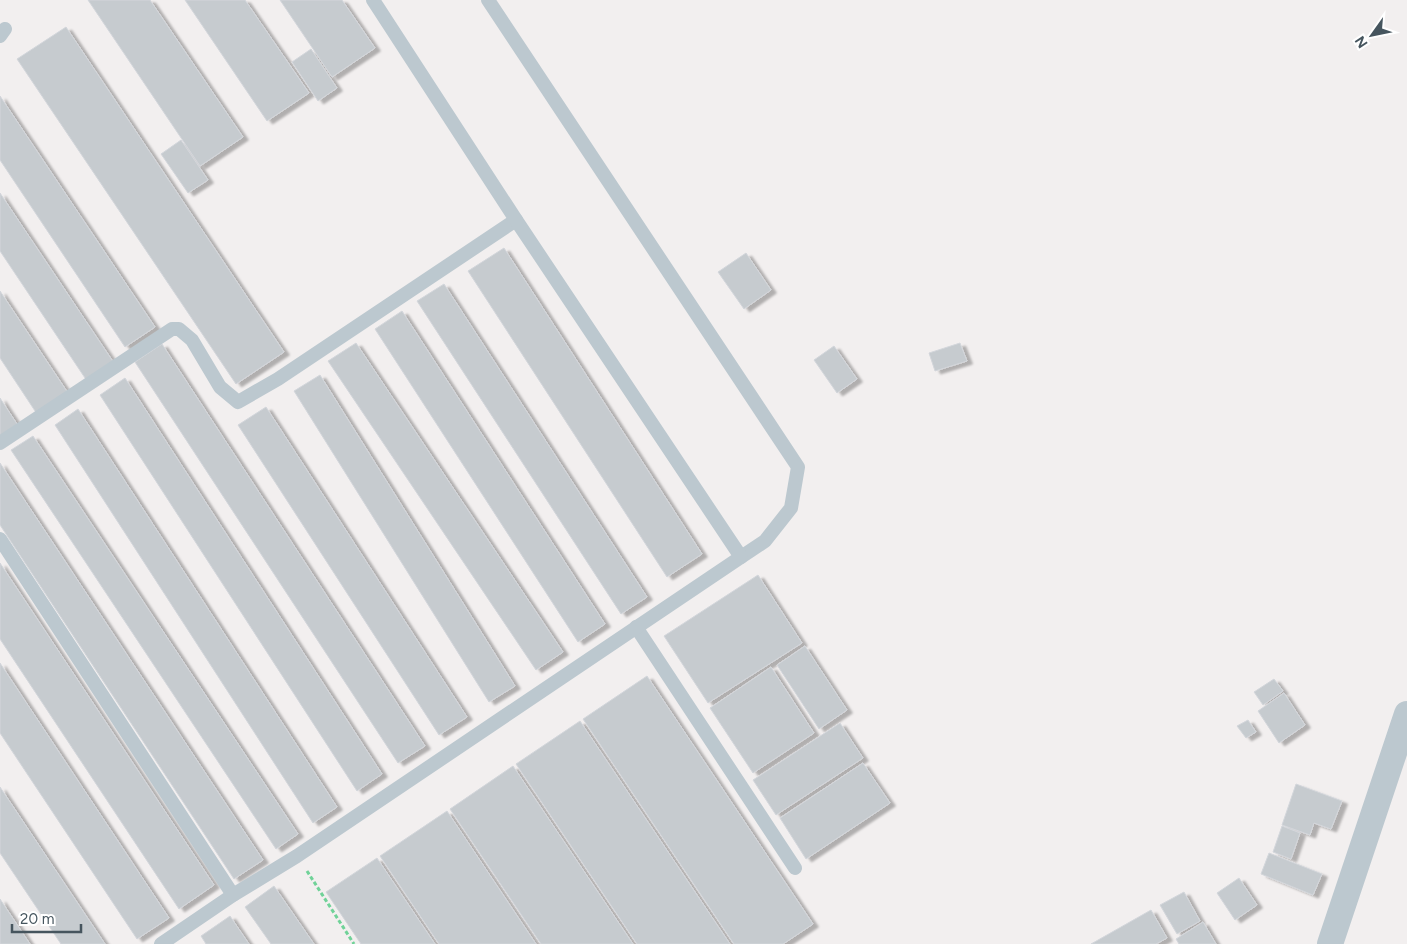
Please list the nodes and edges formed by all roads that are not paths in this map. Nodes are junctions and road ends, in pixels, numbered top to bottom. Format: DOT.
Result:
graph roads {
  1 [pos="373,0"];
  2 [pos="488,0"];
  3 [pos="516,220"];
  4 [pos="0,444"];
  5 [pos="0,539"];
  6 [pos="741,558"];
  7 [pos="636,627"];
  8 [pos="1407,714"];
  9 [pos="795,868"];
  10 [pos="233,895"];
  11 [pos="161,944"];
  12 [pos="1330,944"];
  1 -- 3 [label="lane"];
  2 -- 6 [label="lane"];
  3 -- 4 [label="lane"];
  3 -- 6 [label="lane"];
  5 -- 10 [label="lane"];
  6 -- 7 [label="lane"];
  7 -- 9 [label="lane"];
  7 -- 10 [label="lane"];
  8 -- 12 [label="street"];
  10 -- 11 [label="lane"];
}
